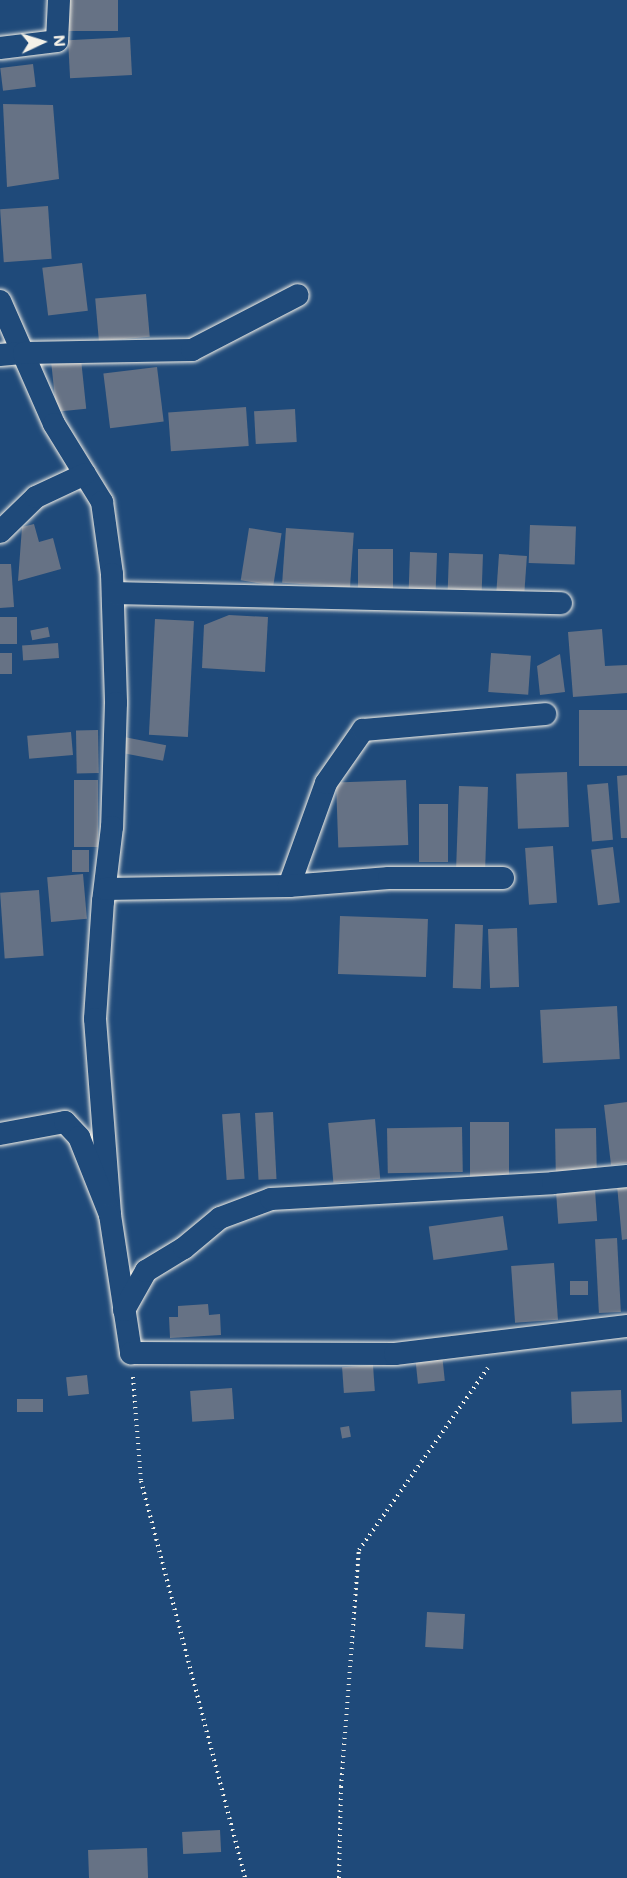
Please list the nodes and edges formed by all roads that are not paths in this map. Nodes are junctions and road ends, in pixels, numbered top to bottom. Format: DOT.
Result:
graph roads {
  1 [pos="58,0"];
  2 [pos="0,48"];
  3 [pos="298,295"];
  4 [pos="0,301"];
  5 [pos="24,353"];
  6 [pos="0,356"];
  7 [pos="85,474"];
  8 [pos="0,532"];
  9 [pos="113,593"];
  10 [pos="561,603"];
  11 [pos="545,714"];
  12 [pos="503,878"];
  13 [pos="289,886"];
  14 [pos="105,889"];
  15 [pos="0,1134"];
  16 [pos="627,1176"];
  17 [pos="110,1215"];
  18 [pos="124,1310"];
  19 [pos="627,1326"];
  1 -- 2 [label="street"];
  3 -- 5 [label="street"];
  4 -- 5 [label="street"];
  5 -- 6 [label="street"];
  5 -- 7 [label="street"];
  7 -- 8 [label="street"];
  7 -- 9 [label="street"];
  9 -- 10 [label="street"];
  9 -- 14 [label="street"];
  11 -- 13 [label="street"];
  12 -- 13 [label="street"];
  13 -- 14 [label="street"];
  14 -- 17 [label="street"];
  15 -- 17 [label="street"];
  16 -- 18 [label="street"];
  17 -- 18 [label="street"];
  18 -- 19 [label="street"];
}
